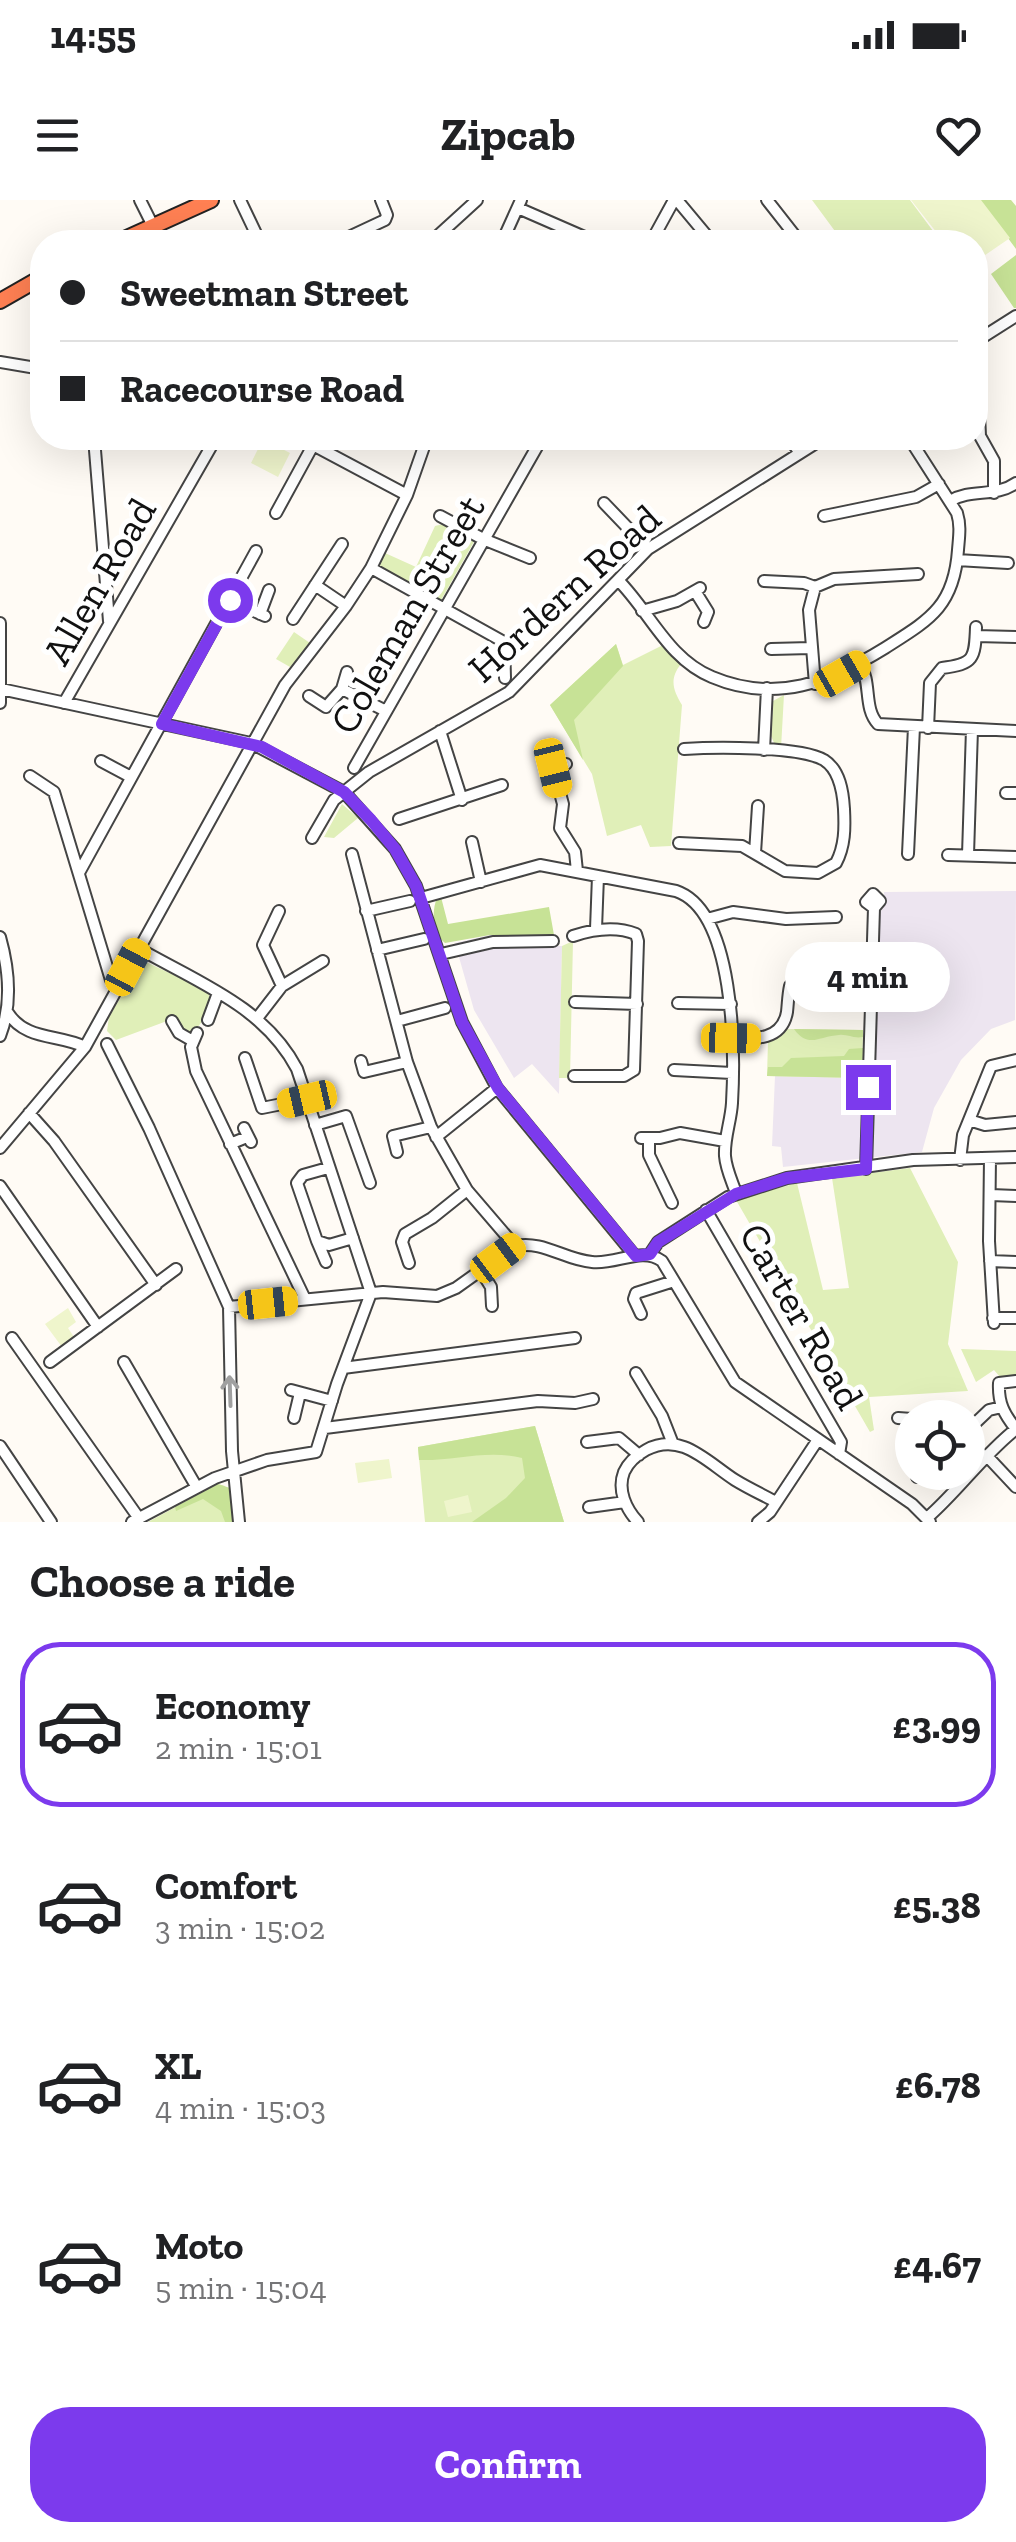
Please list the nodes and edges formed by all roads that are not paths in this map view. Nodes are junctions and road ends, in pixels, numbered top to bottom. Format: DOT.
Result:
graph roads {
  1 [pos="140,200"];
  2 [pos="212,200"];
  3 [pos="240,200"];
  4 [pos="380,200"];
  5 [pos="478,200"];
  6 [pos="676,200"];
  7 [pos="767,200"];
  8 [pos="520,204"];
  9 [pos="154,227"];
  10 [pos="147,230"];
  11 [pos="155,230"];
  12 [pos="254,230"];
  13 [pos="363,230"];
  14 [pos="444,230"];
  15 [pos="508,230"];
  16 [pos="572,230"];
  17 [pos="658,230"];
  18 [pos="702,230"];
  19 [pos="791,230"];
  20 [pos="30,284"];
  21 [pos="0,302"];
  22 [pos="1016,316"];
  23 [pos="988,334"];
  24 [pos="0,362"];
  25 [pos="30,367"];
  26 [pos="95,450"];
  27 [pos="209,450"];
  28 [pos="310,450"];
  29 [pos="330,450"];
  30 [pos="424,450"];
  31 [pos="535,450"];
  32 [pos="803,450"];
  33 [pos="917,450"];
  34 [pos="988,450"];
  35 [pos="800,452"];
  36 [pos="1016,483"];
  37 [pos="938,484"];
  38 [pos="994,494"];
  39 [pos="408,495"];
  40 [pos="950,501"];
  41 [pos="604,503"];
  42 [pos="832,510"];
  43 [pos="276,514"];
  44 [pos="441,515"];
  45 [pos="484,539"];
  46 [pos="342,544"];
  47 [pos="648,549"];
  48 [pos="256,551"];
  49 [pos="530,558"];
  50 [pos="957,560"];
  51 [pos="1008,564"];
  52 [pos="371,568"];
  53 [pos="913,576"];
  54 [pos="618,580"];
  55 [pos="769,584"];
  56 [pos="315,586"];
  57 [pos="815,587"];
  58 [pos="270,590"];
  59 [pos="230,600"];
  60 [pos="346,606"];
  61 [pos="444,609"];
  62 [pos="642,611"];
  63 [pos="293,619"];
  64 [pos="704,622"];
  65 [pos="0,623"];
  66 [pos="109,624"];
  67 [pos="1016,637"];
  68 [pos="811,648"];
  69 [pos="771,650"];
  70 [pos="0,654"];
  71 [pos="860,664"];
  72 [pos="348,672"];
  73 [pos="505,678"];
  74 [pos="814,684"];
  75 [pos="767,688"];
  76 [pos="1,690"];
  77 [pos="342,690"];
  78 [pos="310,696"];
  79 [pos="64,702"];
  80 [pos="0,703"];
  81 [pos="386,711"];
  82 [pos="162,724"];
  83 [pos="914,727"];
  84 [pos="928,728"];
  85 [pos="972,729"];
  86 [pos="440,730"];
  87 [pos="1016,731"];
  88 [pos="251,743"];
  89 [pos="684,749"];
  90 [pos="764,750"];
  91 [pos="101,761"];
  92 [pos="566,764"];
  93 [pos="354,768"];
  94 [pos="30,776"];
  95 [pos="131,777"];
  96 [pos="502,785"];
  97 [pos="344,792"];
  98 [pos="462,800"];
  99 [pos="758,806"];
  100 [pos="399,819"];
  101 [pos="312,838"];
  102 [pos="472,842"];
  103 [pos="679,843"];
  104 [pos="906,849"];
  105 [pos="756,853"];
  106 [pos="948,854"];
  107 [pos="968,855"];
  108 [pos="1016,857"];
  109 [pos="352,860"];
  110 [pos="80,871"];
  111 [pos="577,871"];
  112 [pos="598,876"];
  113 [pos="481,882"];
  114 [pos="416,899"];
  115 [pos="874,908"];
  116 [pos="280,911"];
  117 [pos="366,911"];
  118 [pos="708,919"];
  119 [pos="832,921"];
  120 [pos="596,929"];
  121 [pos="574,936"];
  122 [pos="0,938"];
  123 [pos="424,939"];
  124 [pos="553,942"];
  125 [pos="138,948"];
  126 [pos="377,950"];
  127 [pos="441,954"];
  128 [pos="322,961"];
  129 [pos="118,986"];
  130 [pos="282,986"];
  131 [pos="218,993"];
  132 [pos="830,999"];
  133 [pos="575,1002"];
  134 [pos="678,1003"];
  135 [pos="637,1004"];
  136 [pos="731,1004"];
  137 [pos="445,1008"];
  138 [pos="8,1013"];
  139 [pos="258,1017"];
  140 [pos="208,1020"];
  141 [pos="172,1021"];
  142 [pos="396,1022"];
  143 [pos="0,1036"];
  144 [pos="731,1038"];
  145 [pos="107,1044"];
  146 [pos="85,1046"];
  147 [pos="1006,1047"];
  148 [pos="244,1058"];
  149 [pos="361,1061"];
  150 [pos="1011,1061"];
  151 [pos="407,1062"];
  152 [pos="674,1070"];
  153 [pos="732,1073"];
  154 [pos="574,1076"];
  155 [pos="498,1088"];
  156 [pos="307,1099"];
  157 [pos="29,1113"];
  158 [pos="969,1120"];
  159 [pos="1016,1122"];
  160 [pos="315,1125"];
  161 [pos="433,1132"];
  162 [pos="248,1136"];
  163 [pos="725,1142"];
  164 [pos="230,1144"];
  165 [pos="0,1148"];
  166 [pos="398,1152"];
  167 [pos="990,1158"];
  168 [pos="1016,1158"];
  169 [pos="960,1160"];
  170 [pos="328,1168"];
  171 [pos="866,1169"];
  172 [pos="370,1183"];
  173 [pos="0,1186"];
  174 [pos="467,1190"];
  175 [pos="736,1194"];
  176 [pos="991,1195"];
  177 [pos="1016,1196"];
  178 [pos="672,1202"];
  179 [pos="706,1210"];
  180 [pos="353,1238"];
  181 [pos="317,1241"];
  182 [pos="515,1246"];
  183 [pos="650,1254"];
  184 [pos="636,1256"];
  185 [pos="990,1260"];
  186 [pos="326,1262"];
  187 [pos="1016,1262"];
  188 [pos="409,1263"];
  189 [pos="176,1269"];
  190 [pos="481,1271"];
  191 [pos="674,1281"];
  192 [pos="156,1285"];
  193 [pos="370,1294"];
  194 [pos="305,1299"];
  195 [pos="492,1306"];
  196 [pos="230,1307"];
  197 [pos="642,1314"];
  198 [pos="1016,1318"];
  199 [pos="98,1327"];
  200 [pos="12,1338"];
  201 [pos="576,1338"];
  202 [pos="50,1362"];
  203 [pos="124,1362"];
  204 [pos="343,1368"];
  205 [pos="636,1373"];
  206 [pos="1016,1381"];
  207 [pos="585,1397"];
  208 [pos="332,1401"];
  209 [pos="1002,1408"];
  210 [pos="985,1414"];
  211 [pos="294,1418"];
  212 [pos="325,1428"];
  213 [pos="1016,1429"];
  214 [pos="817,1441"];
  215 [pos="588,1442"];
  216 [pos="674,1444"];
  217 [pos="0,1446"];
  218 [pos="839,1454"];
  219 [pos="639,1455"];
  220 [pos="986,1455"];
  221 [pos="233,1474"];
  222 [pos="196,1486"];
  223 [pos="1016,1487"];
  224 [pos="625,1502"];
  225 [pos="776,1502"];
  226 [pos="590,1507"];
  227 [pos="134,1520"];
  228 [pos="928,1520"];
  229 [pos="51,1522"];
  230 [pos="240,1522"];
  231 [pos="638,1522"];
  232 [pos="758,1522"];
  1 -- 9 [label="street"];
  2 -- 9 [label="highway"];
  3 -- 12 [label="street"];
  4 -- 13 [label="street"];
  5 -- 14 [label="street"];
  6 -- 17 [label="street"];
  6 -- 18 [label="street"];
  7 -- 19 [label="street"];
  8 -- 15 [label="street"];
  8 -- 16 [label="street"];
  9 -- 10 [label="highway"];
  9 -- 11 [label="street"];
  20 -- 21 [label="highway"];
  22 -- 23 [label="street"];
  24 -- 25 [label="street"];
  26 -- 66 [label="street"];
  27 -- 66 [label="street, Allen Road"];
  28 -- 43 [label="street"];
  29 -- 39 [label="street"];
  30 -- 39 [label="street"];
  31 -- 45 [label="street, Coleman Street"];
  32 -- 35 [label="street, Hordern Road"];
  33 -- 37 [label="street"];
  34 -- 38 [label="street"];
  35 -- 47 [label="street, Hordern Road"];
  36 -- 38 [label="street"];
  37 -- 40 [label="street"];
  37 -- 42 [label="street"];
  38 -- 40 [label="street"];
  39 -- 52 [label="street"];
  40 -- 50 [label="street"];
  41 -- 47 [label="street"];
  44 -- 45 [label="street"];
  45 -- 49 [label="street"];
  45 -- 61 [label="street, Coleman Street"];
  46 -- 56 [label="street"];
  47 -- 54 [label="street, Hordern Road"];
  48 -- 59 [label="street"];
  50 -- 51 [label="street"];
  50 -- 71 [label="street"];
  52 -- 60 [label="street"];
  52 -- 61 [label="street"];
  53 -- 57 [label="street"];
  54 -- 62 [label="street"];
  54 -- 86 [label="street, Hordern Road"];
  55 -- 57 [label="street"];
  56 -- 60 [label="street"];
  56 -- 63 [label="street"];
  57 -- 68 [label="street"];
  58 -- 59 [label="street"];
  59 -- 82 [label="street"];
  60 -- 88 [label="street"];
  61 -- 73 [label="street"];
  61 -- 81 [label="street, Coleman Street"];
  62 -- 64 [label="street"];
  62 -- 75 [label="street"];
  65 -- 70 [label="street"];
  66 -- 79 [label="street, Allen Road"];
  67 -- 84 [label="street"];
  68 -- 69 [label="street"];
  68 -- 74 [label="street"];
  70 -- 76 [label="street"];
  71 -- 74 [label="street"];
  71 -- 83 [label="street"];
  72 -- 77 [label="street"];
  74 -- 75 [label="street"];
  75 -- 90 [label="street"];
  76 -- 79 [label="street"];
  76 -- 80 [label="street"];
  77 -- 78 [label="street"];
  77 -- 81 [label="street"];
  79 -- 82 [label="street"];
  81 -- 93 [label="street, Coleman Street"];
  82 -- 88 [label="street"];
  82 -- 95 [label="street"];
  83 -- 84 [label="street"];
  83 -- 104 [label="street"];
  84 -- 85 [label="street"];
  85 -- 87 [label="street"];
  85 -- 107 [label="street"];
  86 -- 97 [label="street, Hordern Road"];
  86 -- 98 [label="street"];
  88 -- 97 [label="street"];
  88 -- 125 [label="street"];
  89 -- 90 [label="street"];
  90 -- 105 [label="street"];
  91 -- 95 [label="street"];
  92 -- 111 [label="street"];
  94 -- 110 [label="street"];
  95 -- 110 [label="street"];
  96 -- 98 [label="street"];
  97 -- 101 [label="street, Hordern Road"];
  97 -- 114 [label="street"];
  98 -- 100 [label="street"];
  99 -- 105 [label="street"];
  102 -- 113 [label="street"];
  103 -- 105 [label="street"];
  106 -- 107 [label="street"];
  107 -- 108 [label="street"];
  109 -- 117 [label="street"];
  110 -- 129 [label="street"];
  111 -- 112 [label="street"];
  111 -- 113 [label="street"];
  112 -- 118 [label="street"];
  112 -- 120 [label="street"];
  113 -- 114 [label="street"];
  114 -- 117 [label="street"];
  114 -- 127 [label="street"];
  115 -- 171 [label="street"];
  116 -- 130 [label="street"];
  117 -- 126 [label="street"];
  118 -- 119 [label="street"];
  118 -- 136 [label="street"];
  120 -- 121 [label="street"];
  120 -- 135 [label="street"];
  122 -- 138 [label="street"];
  123 -- 126 [label="street"];
  124 -- 127 [label="street"];
  125 -- 129 [label="street"];
  125 -- 131 [label="street"];
  126 -- 142 [label="street"];
  127 -- 155 [label="street"];
  128 -- 130 [label="street"];
  129 -- 146 [label="street"];
  130 -- 139 [label="street"];
  131 -- 139 [label="street"];
  131 -- 140 [label="street"];
  132 -- 144 [label="street"];
  133 -- 135 [label="street"];
  134 -- 136 [label="street"];
  135 -- 154 [label="street"];
  136 -- 144 [label="street"];
  137 -- 142 [label="street"];
  138 -- 143 [label="street"];
  138 -- 146 [label="street"];
  139 -- 156 [label="street"];
  141 -- 164 [label="street"];
  142 -- 151 [label="street"];
  144 -- 153 [label="street"];
  145 -- 196 [label="street"];
  146 -- 157 [label="street"];
  147 -- 150 [label="street"];
  148 -- 156 [label="street"];
  149 -- 151 [label="street"];
  150 -- 158 [label="street"];
  151 -- 161 [label="street"];
  152 -- 153 [label="street"];
  153 -- 163 [label="street"];
  155 -- 161 [label="street"];
  155 -- 184 [label="street"];
  156 -- 160 [label="street"];
  157 -- 165 [label="street"];
  157 -- 192 [label="street"];
  158 -- 159 [label="street"];
  158 -- 169 [label="street"];
  160 -- 170 [label="street"];
  160 -- 172 [label="street"];
  161 -- 166 [label="street"];
  161 -- 174 [label="street"];
  162 -- 164 [label="street"];
  163 -- 175 [label="street"];
  163 -- 178 [label="street"];
  164 -- 194 [label="street"];
  167 -- 168 [label="street"];
  167 -- 169 [label="street"];
  167 -- 176 [label="street"];
  169 -- 171 [label="street"];
  170 -- 180 [label="street"];
  170 -- 181 [label="street"];
  171 -- 175 [label="street"];
  173 -- 199 [label="street"];
  174 -- 182 [label="street"];
  174 -- 188 [label="street"];
  175 -- 179 [label="street"];
  176 -- 177 [label="street"];
  176 -- 185 [label="street"];
  179 -- 183 [label="street"];
  179 -- 218 [label="street, Carter Road"];
  180 -- 181 [label="street"];
  180 -- 193 [label="street"];
  181 -- 186 [label="street"];
  182 -- 184 [label="street"];
  182 -- 190 [label="street"];
  183 -- 184 [label="street"];
  183 -- 191 [label="street"];
  185 -- 187 [label="street"];
  185 -- 198 [label="street"];
  189 -- 192 [label="street"];
  190 -- 193 [label="street"];
  190 -- 195 [label="street"];
  191 -- 197 [label="street"];
  191 -- 214 [label="street"];
  192 -- 199 [label="street"];
  193 -- 194 [label="street"];
  193 -- 204 [label="street"];
  194 -- 196 [label="street"];
  221 -- 196 [label="street, one-way"];
  199 -- 202 [label="street"];
  200 -- 227 [label="street"];
  201 -- 204 [label="street"];
  203 -- 222 [label="street"];
  204 -- 208 [label="street"];
  205 -- 216 [label="street"];
  206 -- 209 [label="street"];
  207 -- 212 [label="street"];
  208 -- 211 [label="street"];
  208 -- 212 [label="street"];
  209 -- 210 [label="street"];
  209 -- 213 [label="street"];
  212 -- 221 [label="street"];
  213 -- 220 [label="street"];
  214 -- 218 [label="street"];
  214 -- 225 [label="street"];
  215 -- 219 [label="street"];
  216 -- 219 [label="street"];
  216 -- 225 [label="street"];
  217 -- 229 [label="street"];
  218 -- 228 [label="street"];
  219 -- 224 [label="street"];
  220 -- 223 [label="street"];
  220 -- 228 [label="street"];
  221 -- 222 [label="street"];
  221 -- 230 [label="street"];
  222 -- 227 [label="street"];
  224 -- 226 [label="street"];
  224 -- 231 [label="street"];
  225 -- 232 [label="street"];
}
